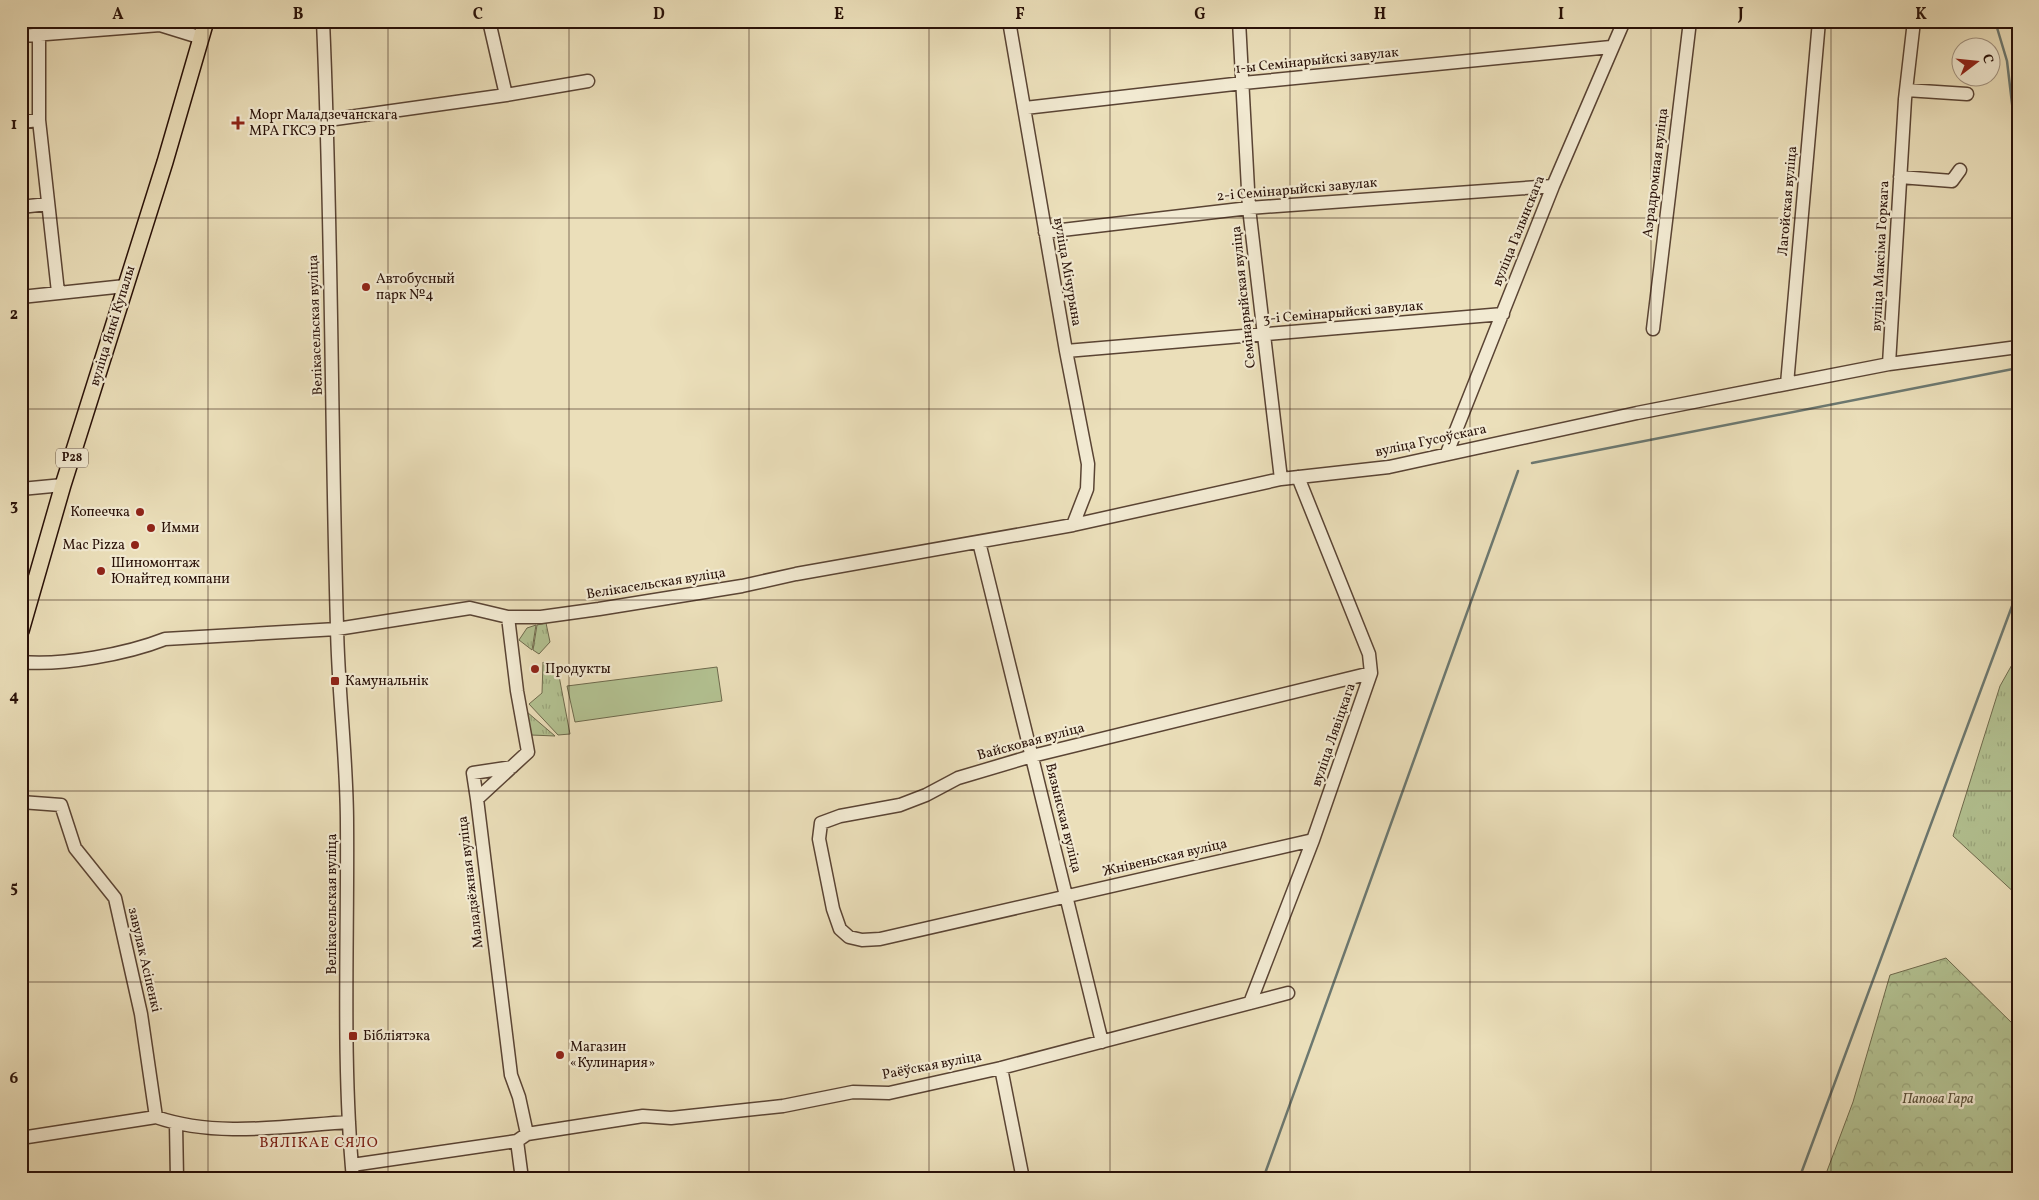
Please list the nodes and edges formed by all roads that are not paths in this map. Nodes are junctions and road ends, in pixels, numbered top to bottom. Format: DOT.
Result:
graph roads {
  1 [pos="206,21"];
  2 [pos="323,21"];
  3 [pos="489,21"];
  4 [pos="1009,21"];
  5 [pos="1239,21"];
  6 [pos="1624,21"];
  7 [pos="1690,21"];
  8 [pos="1820,21"];
  9 [pos="1914,21"];
  10 [pos="39,34"];
  11 [pos="21,36"];
  12 [pos="202,38"];
  13 [pos="1611,47"];
  14 [pos="588,82"];
  15 [pos="1243,83"];
  16 [pos="1906,90"];
  17 [pos="1967,94"];
  18 [pos="506,95"];
  19 [pos="1025,108"];
  20 [pos="39,120"];
  21 [pos="328,120"];
  22 [pos="21,122"];
  23 [pos="1960,170"];
  24 [pos="1900,177"];
  25 [pos="1553,186"];
  26 [pos="47,204"];
  27 [pos="21,207"];
  28 [pos="1249,208"];
  29 [pos="1045,232"];
  30 [pos="125,286"];
  31 [pos="58,292"];
  32 [pos="21,297"];
  33 [pos="1503,314"];
  34 [pos="1652,329"];
  35 [pos="1263,335"];
  36 [pos="2018,347"];
  37 [pos="1066,351"];
  38 [pos="1889,364"];
  39 [pos="1787,384"];
  40 [pos="1447,453"];
  41 [pos="1298,477"];
  42 [pos="1281,479"];
  43 [pos="63,486"];
  44 [pos="21,489"];
  45 [pos="1073,525"];
  46 [pos="979,542"];
  47 [pos="28,582"];
  48 [pos="508,617"];
  49 [pos="337,629"];
  50 [pos="21,631"];
  51 [pos="21,662"];
  52 [pos="1371,673"];
  53 [pos="1032,756"];
  54 [pos="512,767"];
  55 [pos="476,799"];
  56 [pos="21,802"];
  57 [pos="1313,840"];
  58 [pos="1066,896"];
  59 [pos="849,937"];
  60 [pos="1288,993"];
  61 [pos="1250,1003"];
  62 [pos="1102,1042"];
  63 [pos="1002,1068"];
  64 [pos="156,1116"];
  65 [pos="349,1122"];
  66 [pos="176,1124"];
  67 [pos="21,1138"];
  68 [pos="522,1138"];
  69 [pos="352,1164"];
  70 [pos="177,1179"];
  71 [pos="353,1179"];
  72 [pos="522,1179"];
  73 [pos="1023,1179"];
  1 -- 12 [label="main road, вуліца Янкі Купалы / Р28"];
  2 -- 21 [label="street, Велікасельская вуліца"];
  3 -- 18 [label="street"];
  4 -- 19 [label="street, вуліца Мічурына"];
  5 -- 15 [label="street, Семінарыйская вуліца"];
  6 -- 13 [label="street, вуліца Галынскага"];
  7 -- 34 [label="street, Аэрадромная вуліца"];
  8 -- 39 [label="street, Лагойская вуліца"];
  9 -- 16 [label="street, вуліца Максіма Горкага"];
  10 -- 11 [label="street"];
  10 -- 12 [label="street"];
  10 -- 20 [label="street"];
  12 -- 30 [label="main road, вуліца Янкі Купалы / Р28"];
  13 -- 15 [label="street, 1-ы Семінарыйскі завулак"];
  13 -- 25 [label="street, вуліца Галынскага"];
  14 -- 18 [label="street"];
  15 -- 19 [label="street, 1-ы Семінарыйскі завулак"];
  15 -- 28 [label="street, Семінарыйская вуліца"];
  16 -- 17 [label="street"];
  16 -- 24 [label="street, вуліца Максіма Горкага"];
  18 -- 21 [label="street"];
  19 -- 29 [label="street, вуліца Мічурына"];
  20 -- 22 [label="street"];
  20 -- 26 [label="street"];
  21 -- 49 [label="street, Велікасельская вуліца"];
  23 -- 24 [label="street"];
  24 -- 38 [label="street, вуліца Максіма Горкага"];
  25 -- 28 [label="street, 2-і Семінарыйскі завулак"];
  25 -- 33 [label="street, вуліца Галынскага"];
  26 -- 27 [label="street"];
  26 -- 31 [label="street"];
  28 -- 29 [label="street, 2-і Семінарыйскі завулак"];
  28 -- 35 [label="street, Семінарыйская вуліца"];
  29 -- 37 [label="street, вуліца Мічурына"];
  30 -- 31 [label="street"];
  30 -- 43 [label="main road, вуліца Янкі Купалы / Р28"];
  31 -- 32 [label="street"];
  33 -- 35 [label="street, 3-і Семінарыйскі завулак"];
  33 -- 40 [label="street, вуліца Галынскага"];
  35 -- 37 [label="street, 3-і Семінарыйскі завулак"];
  35 -- 42 [label="street, Семінарыйская вуліца"];
  36 -- 38 [label="street"];
  37 -- 45 [label="street, вуліца Мічурына"];
  38 -- 39 [label="street, вуліца Гусоўскага"];
  39 -- 40 [label="street, вуліца Гусоўскага"];
  40 -- 41 [label="street, вуліца Гусоўскага"];
  41 -- 42 [label="street, вуліца Гусоўскага"];
  41 -- 52 [label="street, вуліца Лявіцкага"];
  42 -- 45 [label="street, вуліца Гусоўскага"];
  43 -- 44 [label="street"];
  43 -- 47 [label="main road, вуліца Янкі Купалы / Р28"];
  45 -- 46 [label="street, вуліца Гусоўскага"];
  46 -- 48 [label="street, Велікасельская вуліца"];
  46 -- 53 [label="street, Вязынская вуліца"];
  47 -- 50 [label="main road, вуліца Янкі Купалы / Р28"];
  48 -- 49 [label="street, Велікасельская вуліца"];
  48 -- 54 [label="street, Маладзёжная вуліца"];
  49 -- 51 [label="street"];
  49 -- 65 [label="street, Велікасельская вуліца"];
  52 -- 53 [label="street, Вайсковая вуліца"];
  52 -- 57 [label="street, вуліца Лявіцкага"];
  53 -- 58 [label="street, Вязынская вуліца"];
  53 -- 59 [label="street, Вайсковая вуліца"];
  54 -- 55 [label="street, Маладзёжная вуліца"];
  54 -- 55 [label="street"];
  55 -- 68 [label="street, Маладзёжная вуліца"];
  56 -- 64 [label="street, завулак Асіпенкі"];
  57 -- 58 [label="street, Жнівеньская вуліца"];
  57 -- 61 [label="street, вуліца Лявіцкага"];
  58 -- 59 [label="street, Жнівеньская вуліца"];
  58 -- 62 [label="street, Вязынская вуліца"];
  60 -- 61 [label="street, Раёўская вуліца"];
  61 -- 62 [label="street, Раёўская вуліца"];
  62 -- 63 [label="street, Раёўская вуліца"];
  63 -- 68 [label="street, Раёўская вуліца"];
  63 -- 73 [label="street"];
  64 -- 66 [label="street"];
  64 -- 67 [label="street"];
  65 -- 66 [label="street"];
  65 -- 69 [label="street, Велікасельская вуліца"];
  66 -- 70 [label="street"];
  68 -- 69 [label="street, Раёўская вуліца"];
  68 -- 72 [label="street, Маладзёжная вуліца"];
  69 -- 71 [label="street, Велікасельская вуліца"];
}
